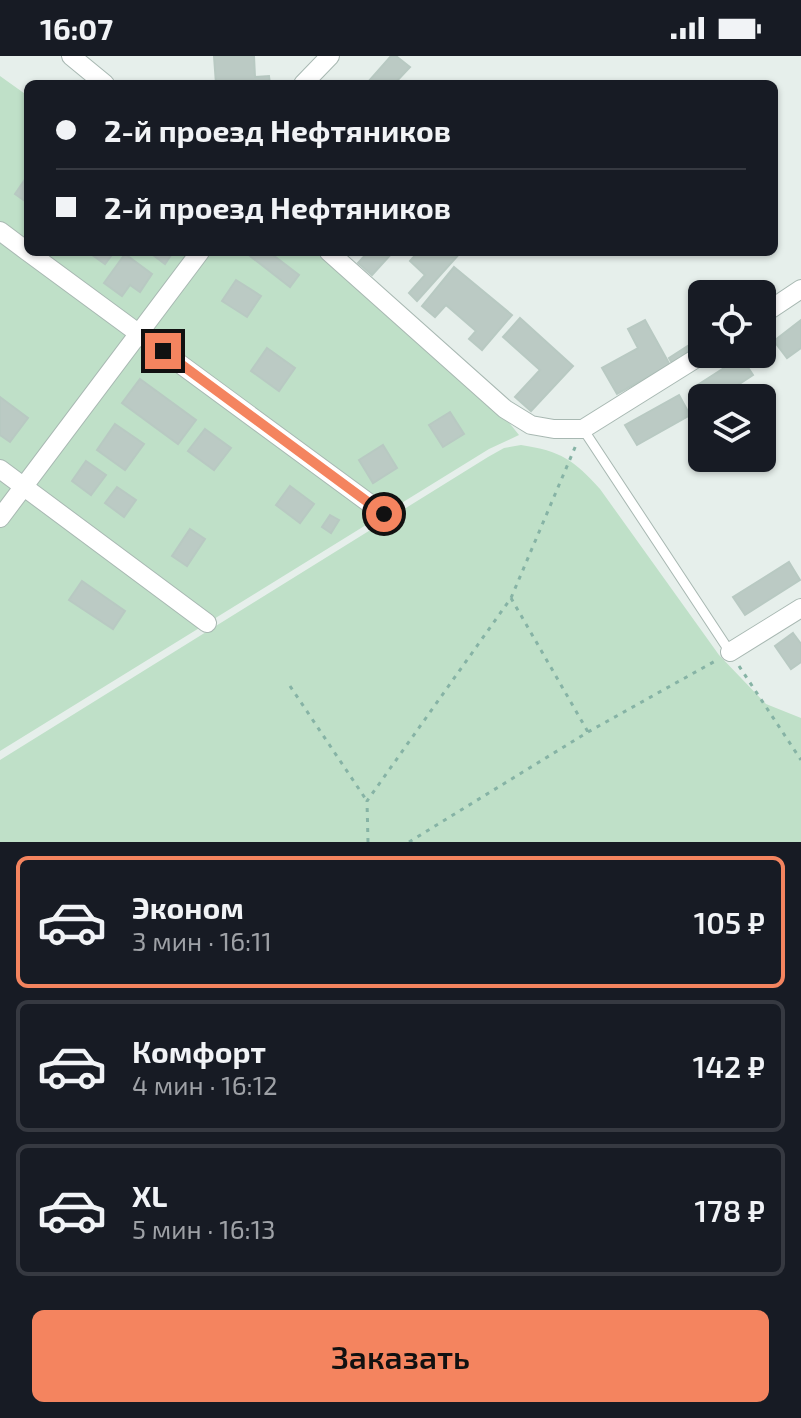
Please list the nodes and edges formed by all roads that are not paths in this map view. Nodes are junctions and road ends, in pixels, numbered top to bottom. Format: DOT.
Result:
graph roads {
  1 [pos="71,56"];
  2 [pos="330,56"];
  3 [pos="100,80"];
  4 [pos="307,80"];
  5 [pos="0,231"];
  6 [pos="24,249"];
  7 [pos="33,256"];
  8 [pos="197,256"];
  9 [pos="333,256"];
  10 [pos="801,289"];
  11 [pos="776,306"];
  12 [pos="139,333"];
  13 [pos="688,363"];
  14 [pos="583,429"];
  15 [pos="0,469"];
  16 [pos="23,487"];
  17 [pos="384,514"];
  18 [pos="0,518"];
  19 [pos="801,608"];
  20 [pos="207,623"];
  21 [pos="730,652"];
  1 -- 3 [label="street"];
  2 -- 4 [label="street"];
  5 -- 6 [label="street"];
  7 -- 12 [label="street"];
  8 -- 12 [label="street"];
  9 -- 14 [label="street"];
  10 -- 11 [label="street"];
  12 -- 16 [label="street"];
  12 -- 17 [label="street"];
  13 -- 14 [label="street"];
  14 -- 21 [label="lane"];
  15 -- 16 [label="street"];
  16 -- 18 [label="street"];
  16 -- 20 [label="street"];
  19 -- 21 [label="street"];
}
